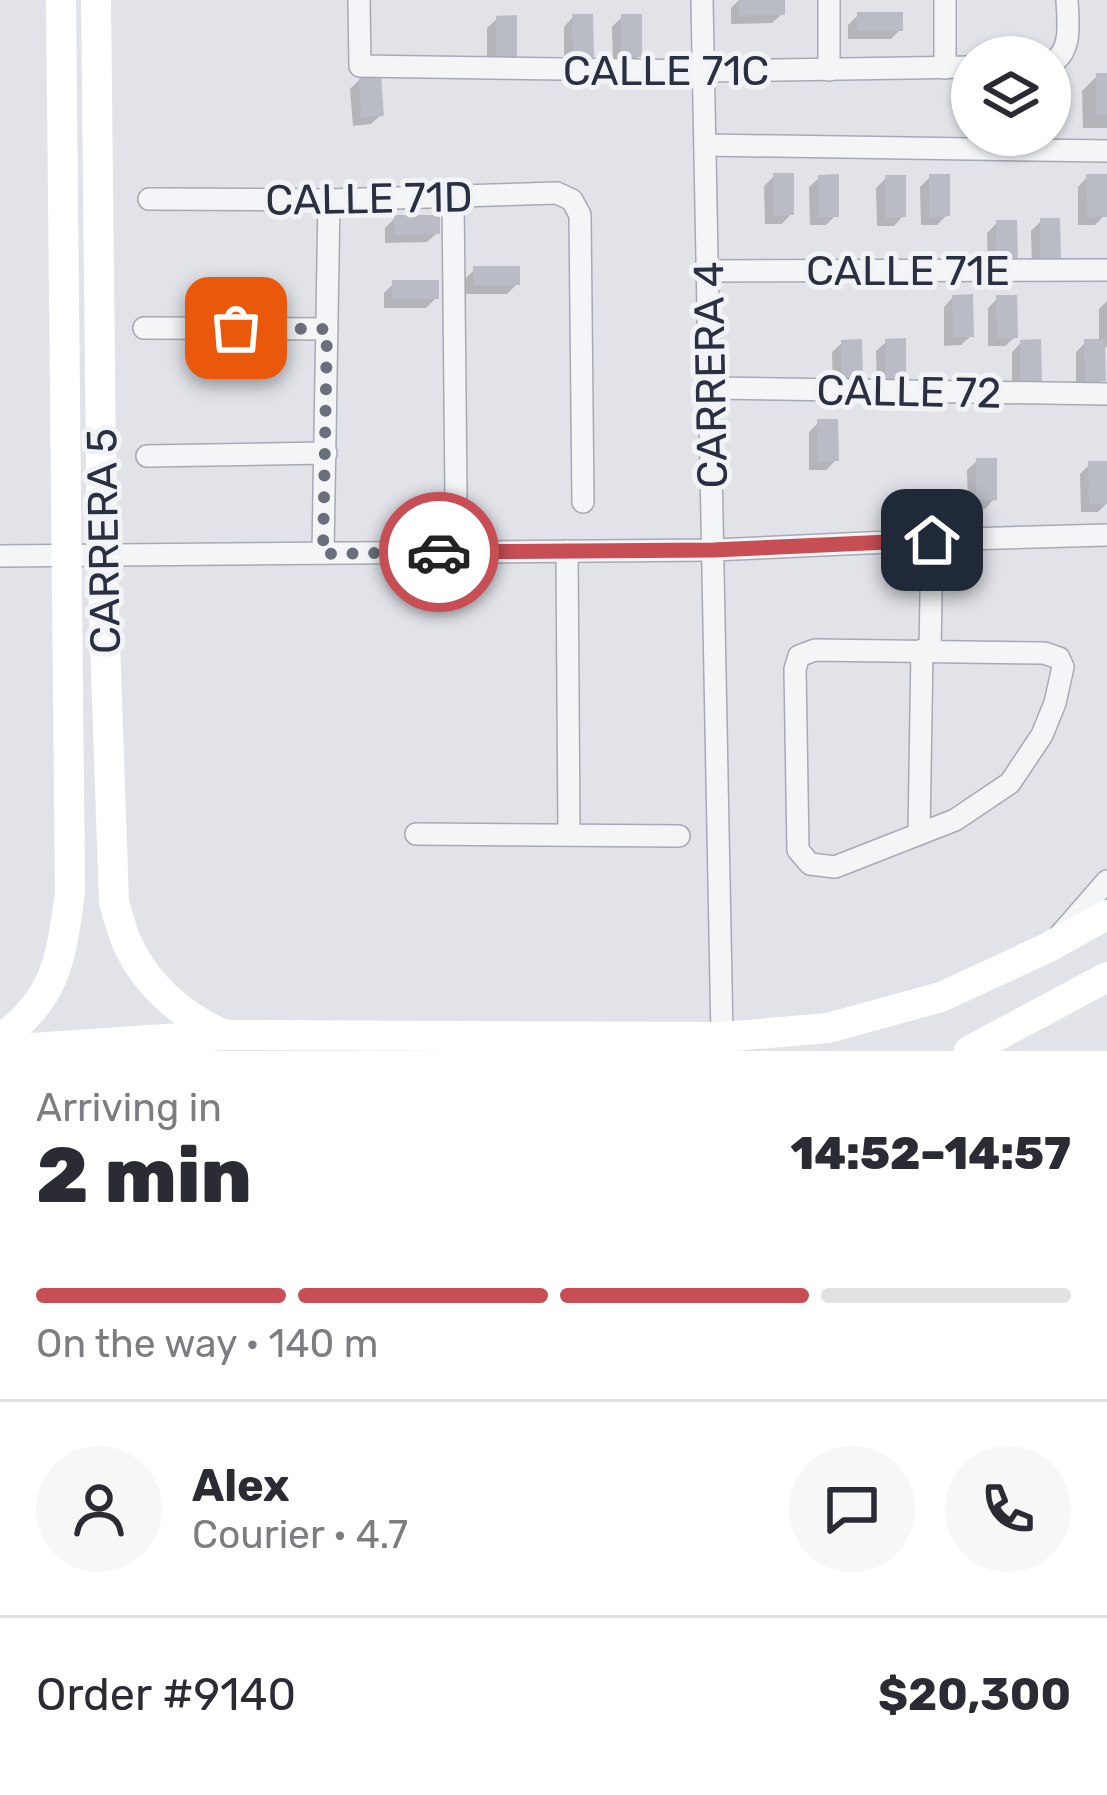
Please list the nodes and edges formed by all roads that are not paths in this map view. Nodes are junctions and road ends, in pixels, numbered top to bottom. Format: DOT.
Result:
graph roads {
  1 [pos="61,0"];
  2 [pos="96,0"];
  3 [pos="358,0"];
  4 [pos="702,0"];
  5 [pos="829,0"];
  6 [pos="945,0"];
  7 [pos="1067,0"];
  8 [pos="1067,36"];
  9 [pos="945,68"];
  10 [pos="951,68"];
  11 [pos="830,70"];
  12 [pos="704,71"];
  13 [pos="705,146"];
  14 [pos="1107,151"];
  15 [pos="453,197"];
  16 [pos="149,199"];
  17 [pos="329,200"];
  18 [pos="1107,270"];
  19 [pos="709,271"];
  20 [pos="144,328"];
  21 [pos="327,329"];
  22 [pos="711,388"];
  23 [pos="1107,394"];
  24 [pos="326,453"];
  25 [pos="147,456"];
  26 [pos="456,495"];
  27 [pos="583,502"];
  28 [pos="1107,536"];
  29 [pos="932,540"];
  30 [pos="713,550"];
  31 [pos="567,551"];
  32 [pos="323,554"];
  33 [pos="68,555"];
  34 [pos="102,555"];
  35 [pos="0,556"];
  36 [pos="926,650"];
  37 [pos="416,834"];
  38 [pos="919,834"];
  39 [pos="569,835"];
  40 [pos="679,836"];
  41 [pos="1107,881"];
  42 [pos="1107,915"];
  43 [pos="1047,948"];
  44 [pos="1107,977"];
  45 [pos="225,1035"];
  46 [pos="722,1037"];
  47 [pos="0,1039"];
  48 [pos="154,1046"];
  49 [pos="4,1050"];
  50 [pos="969,1051"];
  1 -- 33 [label="main road, CARRERA 5"];
  2 -- 34 [label="main road, CARRERA 5"];
  3 -- 12 [label="street, CALLE 71C"];
  4 -- 12 [label="street, CARRERA 4"];
  5 -- 11 [label="street"];
  6 -- 9 [label="street"];
  7 -- 8 [label="street"];
  9 -- 10 [label="street, CALLE 71C"];
  9 -- 11 [label="street, CALLE 71C"];
  11 -- 12 [label="street, CALLE 71C"];
  12 -- 13 [label="street, CARRERA 4"];
  13 -- 14 [label="street"];
  13 -- 19 [label="street, CARRERA 4"];
  15 -- 17 [label="street, CALLE 71D"];
  15 -- 26 [label="street"];
  15 -- 27 [label="street, CALLE 71D"];
  16 -- 17 [label="street, CALLE 71D"];
  17 -- 21 [label="street"];
  18 -- 19 [label="street, CALLE 71E"];
  19 -- 22 [label="street, CARRERA 4"];
  20 -- 21 [label="street"];
  21 -- 24 [label="street"];
  22 -- 23 [label="street, CALLE 72"];
  22 -- 30 [label="street, CARRERA 4"];
  24 -- 25 [label="street"];
  24 -- 32 [label="street"];
  28 -- 29 [label="street"];
  29 -- 30 [label="street"];
  29 -- 36 [label="street"];
  30 -- 31 [label="street"];
  30 -- 46 [label="street, CARRERA 4"];
  31 -- 32 [label="street"];
  31 -- 39 [label="street"];
  32 -- 34 [label="street"];
  33 -- 34 [label="street"];
  33 -- 35 [label="street"];
  33 -- 47 [label="main road, CARRERA 5"];
  34 -- 45 [label="main road, CARRERA 5"];
  36 -- 38 [label="street"];
  36 -- 38 [label="street"];
  36 -- 38 [label="street"];
  37 -- 39 [label="street"];
  39 -- 40 [label="street"];
  41 -- 43 [label="street"];
  42 -- 43 [label="main road"];
  43 -- 46 [label="main road"];
  44 -- 50 [label="main road"];
  45 -- 46 [label="main road"];
  45 -- 48 [label="main road"];
  48 -- 49 [label="main road"];
}
